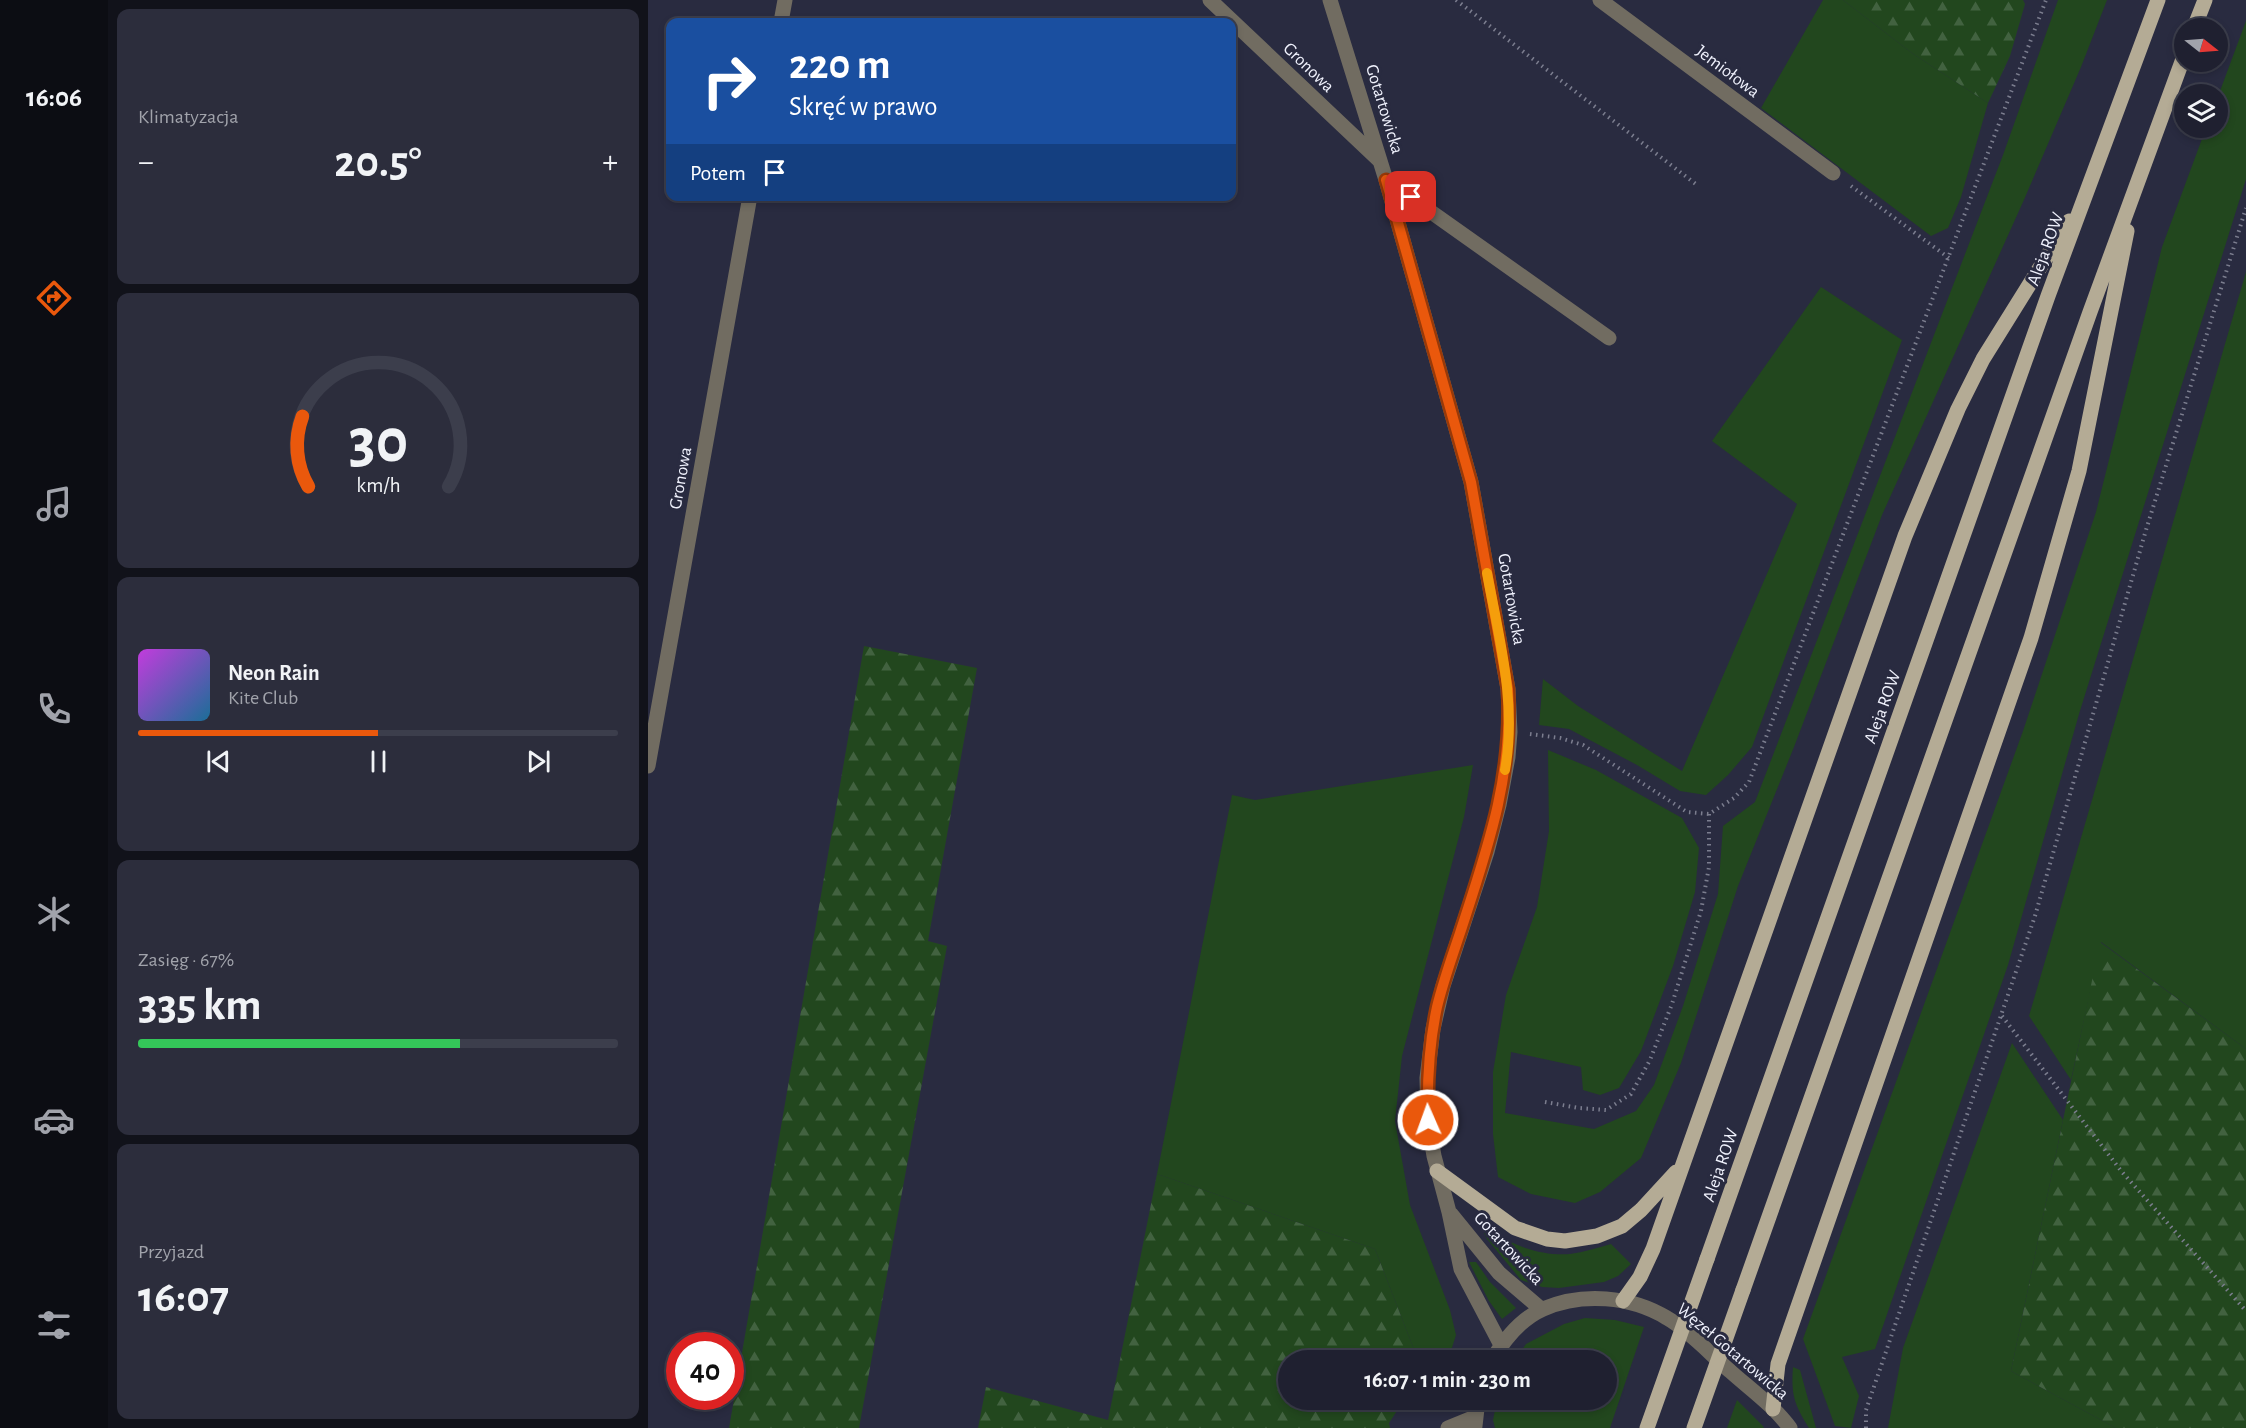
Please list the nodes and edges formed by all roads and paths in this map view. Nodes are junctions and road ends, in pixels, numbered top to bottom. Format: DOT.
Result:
graph roads {
  1 [pos="785,0"];
  2 [pos="1210,0"];
  3 [pos="1330,0"];
  4 [pos="1456,0"];
  5 [pos="1600,0"];
  6 [pos="2046,0"];
  7 [pos="2158,0"];
  8 [pos="2205,0"];
  9 [pos="782,18"];
  10 [pos="1229,18"];
  11 [pos="2198,18"];
  12 [pos="1236,25"];
  13 [pos="2178,72"];
  14 [pos="1381,163"];
  15 [pos="1833,173"];
  16 [pos="1386,180"];
  17 [pos="2137,182"];
  18 [pos="1697,185"];
  19 [pos="2085,196"];
  20 [pos="749,201"];
  21 [pos="2246,208"];
  22 [pos="1949,258"];
  23 [pos="1609,338"];
  24 [pos="1510,732"];
  25 [pos="648,766"];
  26 [pos="1709,814"];
  27 [pos="2001,1015"];
  28 [pos="1545,1102"];
  29 [pos="1681,1167"];
  30 [pos="1437,1172"];
  31 [pos="1449,1212"];
  32 [pos="1623,1301"];
  33 [pos="1541,1310"];
  34 [pos="2246,1311"];
  35 [pos="1501,1345"];
  36 [pos="1498,1350"];
  37 [pos="1773,1409"];
  38 [pos="1475,1423"];
  39 [pos="1448,1428"];
  40 [pos="1647,1428"];
  41 [pos="1694,1428"];
  42 [pos="1790,1428"];
  43 [pos="1866,1428"];
  1 -- 9 [label="street"];
  2 -- 10 [label="street, Gronowa"];
  3 -- 14 [label="street, Gotartowicka"];
  4 -- 18 [label="path"];
  5 -- 15 [label="street, Jemiołowa"];
  6 -- 22 [label="path"];
  7 -- 19 [label="main road, Aleja ROW"];
  8 -- 11 [label="main road"];
  12 -- 14 [label="street, Gronowa"];
  13 -- 17 [label="main road"];
  14 -- 16 [label="street, Gotartowicka"];
  15 -- 22 [label="path"];
  16 -- 23 [label="street"];
  16 -- 24 [label="street, Gotartowicka"];
  17 -- 37 [label="main road"];
  17 -- 41 [label="main road, bridge"];
  19 -- 29 [label="main road"];
  19 -- 40 [label="main road, Aleja ROW, bridge"];
  20 -- 25 [label="street, Gronowa"];
  21 -- 27 [label="path"];
  22 -- 26 [label="path"];
  24 -- 26 [label="path"];
  24 -- 30 [label="street, Gotartowicka"];
  26 -- 28 [label="path"];
  27 -- 34 [label="path"];
  27 -- 43 [label="path"];
  29 -- 30 [label="main road"];
  29 -- 32 [label="main road"];
  30 -- 31 [label="street, Gotartowicka"];
  31 -- 33 [label="street, Gotartowicka"];
  31 -- 35 [label="street, Gotartowicka"];
  32 -- 33 [label="street, Węzeł Gotartowicka"];
  32 -- 37 [label="street, Węzeł Gotartowicka"];
  33 -- 35 [label="street, Węzeł Gotartowicka"];
  35 -- 36 [label="street, Węzeł Gotartowicka"];
  37 -- 42 [label="street, Węzeł Gotartowicka"];
  38 -- 39 [label="street"];
}
